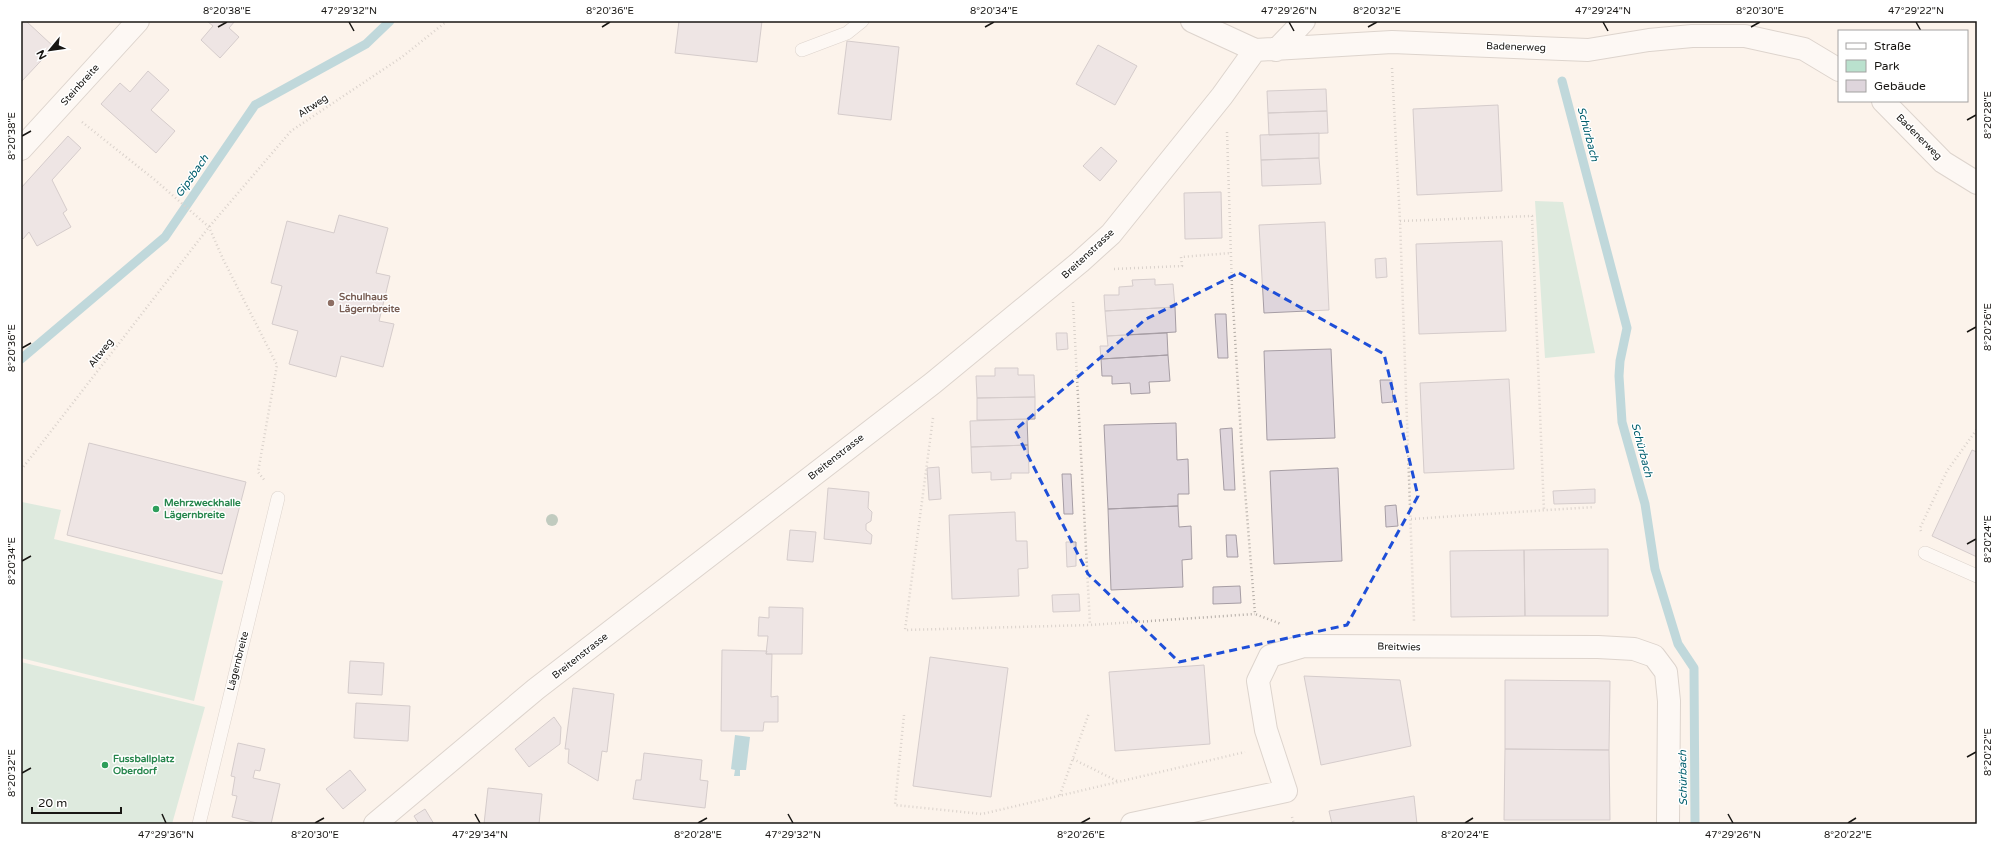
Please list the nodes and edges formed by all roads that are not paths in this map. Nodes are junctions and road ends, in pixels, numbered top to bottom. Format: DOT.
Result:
graph roads {
  1 [pos="138,21"];
  2 [pos="862,21"];
  3 [pos="1192,21"];
  4 [pos="1304,21"];
  5 [pos="802,50"];
  6 [pos="1266,50"];
  7 [pos="1838,69"];
  8 [pos="1884,102"];
  9 [pos="21,149"];
  10 [pos="1977,183"];
  11 [pos="278,498"];
  12 [pos="1925,553"];
  13 [pos="1977,576"];
  14 [pos="199,824"];
  15 [pos="375,824"];
  16 [pos="1132,824"];
  17 [pos="1668,824"];
  1 -- 9 [label="street, Steinbreite"];
  2 -- 5 [label="lane"];
  3 -- 6 [label="street, Badenerweg"];
  4 -- 6 [label="street, Breitenstrasse"];
  6 -- 7 [label="street, Badenerweg"];
  6 -- 15 [label="street, Breitenstrasse"];
  8 -- 10 [label="street, Badenerweg"];
  11 -- 14 [label="lane, Lägernbreite"];
  12 -- 13 [label="lane"];
  16 -- 17 [label="street, Breitwies"];
}
